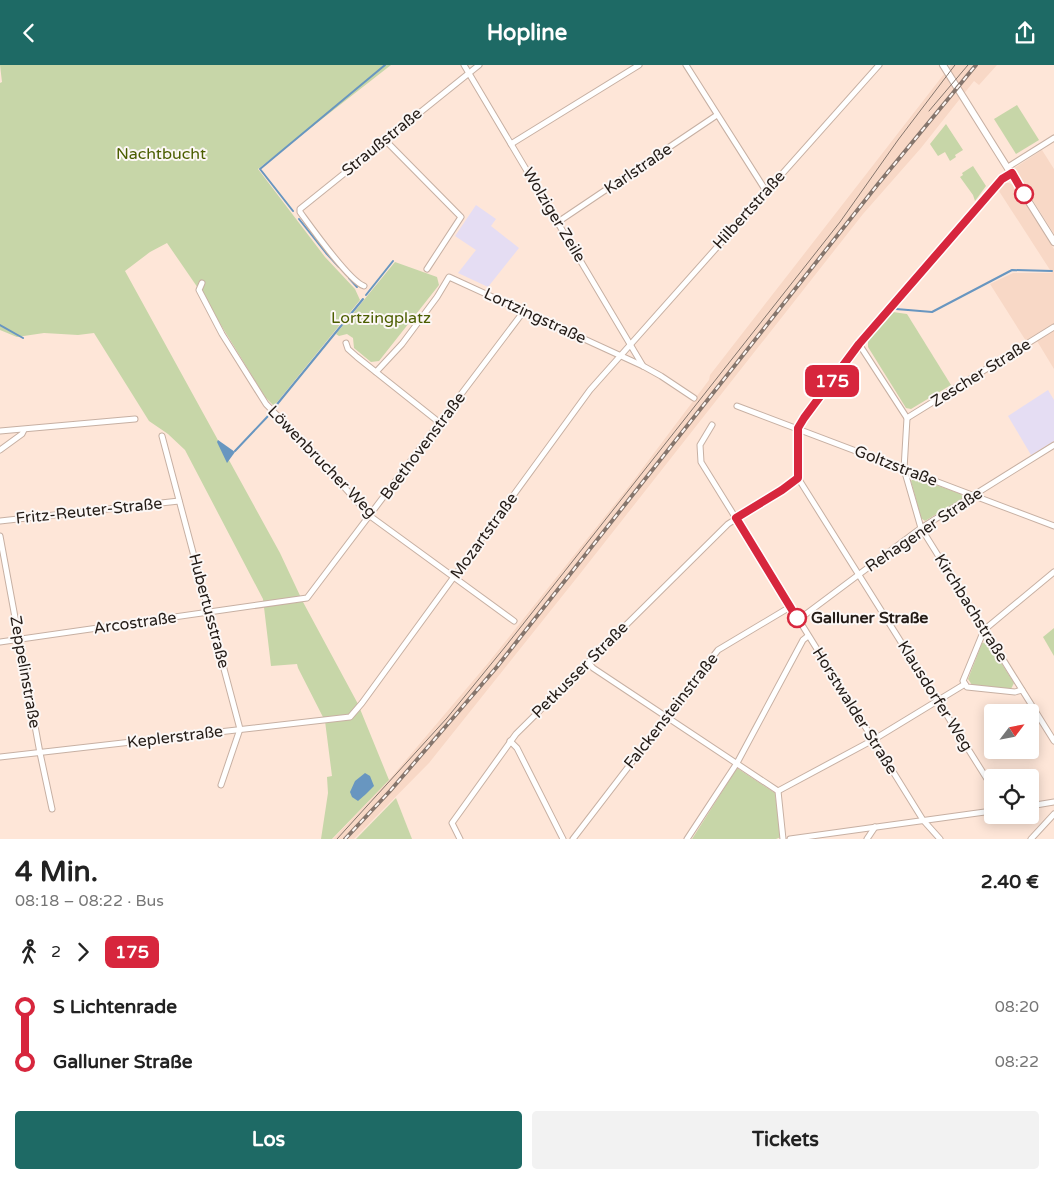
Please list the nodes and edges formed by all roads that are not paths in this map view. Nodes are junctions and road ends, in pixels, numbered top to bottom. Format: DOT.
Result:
graph roads {
  1 [pos="464,65"];
  2 [pos="479,65"];
  3 [pos="639,65"];
  4 [pos="686,65"];
  5 [pos="879,65"];
  6 [pos="943,65"];
  7 [pos="468,73"];
  8 [pos="718,115"];
  9 [pos="1054,138"];
  10 [pos="384,140"];
  11 [pos="511,144"];
  12 [pos="1010,170"];
  13 [pos="766,191"];
  14 [pos="558,222"];
  15 [pos="1054,242"];
  16 [pos="427,269"];
  17 [pos="202,283"];
  18 [pos="364,287"];
  19 [pos="524,311"];
  20 [pos="1054,327"];
  21 [pos="346,343"];
  22 [pos="630,343"];
  23 [pos="859,344"];
  24 [pos="620,356"];
  25 [pos="643,367"];
  26 [pos="376,373"];
  27 [pos="694,398"];
  28 [pos="737,406"];
  29 [pos="907,418"];
  30 [pos="135,419"];
  31 [pos="440,423"];
  32 [pos="712,425"];
  33 [pos="798,428"];
  34 [pos="24,430"];
  35 [pos="0,431"];
  36 [pos="162,436"];
  37 [pos="1054,445"];
  38 [pos="0,450"];
  39 [pos="904,469"];
  40 [pos="798,478"];
  41 [pos="973,495"];
  42 [pos="179,501"];
  43 [pos="370,516"];
  44 [pos="736,518"];
  45 [pos="0,521"];
  46 [pos="1054,526"];
  47 [pos="921,529"];
  48 [pos="0,536"];
  49 [pos="1054,572"];
  50 [pos="859,574"];
  51 [pos="454,577"];
  52 [pos="301,599"];
  53 [pos="790,607"];
  54 [pos="209,613"];
  55 [pos="798,620"];
  56 [pos="514,621"];
  57 [pos="984,630"];
  58 [pos="808,636"];
  59 [pos="19,639"];
  60 [pos="0,642"];
  61 [pos="588,663"];
  62 [pos="965,684"];
  63 [pos="1022,690"];
  64 [pos="938,700"];
  65 [pos="350,717"];
  66 [pos="667,717"];
  67 [pos="240,729"];
  68 [pos="873,740"];
  69 [pos="510,741"];
  70 [pos="1054,741"];
  71 [pos="40,753"];
  72 [pos="0,757"];
  73 [pos="737,763"];
  74 [pos="984,774"];
  75 [pos="221,785"];
  76 [pos="778,791"];
  77 [pos="1054,802"];
  78 [pos="1039,804"];
  79 [pos="52,809"];
  80 [pos="984,812"];
  81 [pos="1054,814"];
  82 [pos="923,820"];
  83 [pos="875,827"];
  84 [pos="820,837"];
  85 [pos="460,839"];
  86 [pos="563,839"];
  87 [pos="573,839"];
  88 [pos="687,839"];
  89 [pos="783,839"];
  90 [pos="790,839"];
  91 [pos="867,839"];
  92 [pos="940,839"];
  93 [pos="1031,839"];
  1 -- 7 [label="street, Wolziger Zeile"];
  2 -- 7 [label="street, Straußstraße"];
  3 -- 11 [label="street"];
  4 -- 8 [label="street"];
  5 -- 13 [label="street, Hilbertstraße"];
  6 -- 12 [label="street"];
  7 -- 10 [label="street, Straußstraße"];
  7 -- 11 [label="street, Wolziger Zeile"];
  8 -- 13 [label="street"];
  8 -- 14 [label="street, Karlstraße"];
  9 -- 12 [label="street"];
  10 -- 16 [label="street"];
  10 -- 18 [label="street, Straußstraße"];
  11 -- 14 [label="street, Wolziger Zeile"];
  12 -- 15 [label="street"];
  12 -- 23 [label="street"];
  13 -- 22 [label="street, Hilbertstraße"];
  14 -- 22 [label="street, Wolziger Zeile"];
  17 -- 43 [label="street, Löwenbrucher Weg"];
  19 -- 24 [label="street, Lortzingstraße"];
  19 -- 26 [label="street, Lortzingstraße"];
  19 -- 31 [label="street, Beethovenstraße"];
  20 -- 29 [label="street, Zescher Straße"];
  21 -- 26 [label="street"];
  22 -- 24 [label="street, Hilbertstraße"];
  22 -- 25 [label="street, Wolziger Zeile"];
  23 -- 29 [label="street"];
  23 -- 33 [label="street"];
  24 -- 25 [label="street"];
  24 -- 51 [label="street, Mozartstraße"];
  25 -- 27 [label="street"];
  26 -- 31 [label="street"];
  28 -- 33 [label="street, Goltzstraße"];
  29 -- 39 [label="street, Kirchbachstraße"];
  30 -- 34 [label="street"];
  31 -- 43 [label="street, Beethovenstraße"];
  32 -- 44 [label="street, Horstwalder Straße"];
  33 -- 39 [label="street, Goltzstraße"];
  33 -- 40 [label="street"];
  34 -- 35 [label="street"];
  34 -- 38 [label="street"];
  36 -- 42 [label="street, Hubertusstraße"];
  37 -- 41 [label="street, Rehagener Straße"];
  39 -- 41 [label="street, Goltzstraße"];
  39 -- 47 [label="street, Kirchbachstraße"];
  40 -- 44 [label="street, Petkusser Straße"];
  40 -- 50 [label="street, Klausdorfer Weg"];
  41 -- 46 [label="street, Goltzstraße"];
  41 -- 47 [label="street, Rehagener Straße"];
  42 -- 45 [label="street, Fritz-Reuter-Straße"];
  42 -- 54 [label="street, Hubertusstraße"];
  43 -- 51 [label="street, Löwenbrucher Weg"];
  43 -- 52 [label="street, Beethovenstraße"];
  44 -- 53 [label="street, Horstwalder Straße"];
  44 -- 61 [label="street, Petkusser Straße"];
  47 -- 50 [label="street, Rehagener Straße"];
  47 -- 57 [label="street, Kirchbachstraße"];
  48 -- 59 [label="street, Zeppelinstraße"];
  49 -- 57 [label="street"];
  50 -- 55 [label="street, Rehagener Straße"];
  50 -- 64 [label="street, Klausdorfer Weg"];
  51 -- 56 [label="street, Löwenbrucher Weg"];
  51 -- 65 [label="street, Mozartstraße"];
  52 -- 54 [label="street, Arcostraße"];
  53 -- 55 [label="street, Horstwalder Straße"];
  53 -- 66 [label="street, Falckensteinstraße"];
  54 -- 59 [label="street, Arcostraße"];
  54 -- 67 [label="street, Hubertusstraße"];
  55 -- 58 [label="street, Horstwalder Straße"];
  57 -- 62 [label="street"];
  57 -- 63 [label="street, Kirchbachstraße"];
  58 -- 68 [label="street, Horstwalder Straße"];
  58 -- 73 [label="street"];
  59 -- 60 [label="street, Arcostraße"];
  59 -- 71 [label="street, Zeppelinstraße"];
  61 -- 66 [label="street"];
  61 -- 69 [label="street, Petkusser Straße"];
  62 -- 63 [label="street"];
  62 -- 64 [label="street"];
  63 -- 70 [label="street, Kirchbachstraße"];
  64 -- 68 [label="street"];
  64 -- 74 [label="street, Klausdorfer Weg"];
  65 -- 67 [label="street, Keplerstraße"];
  66 -- 73 [label="street"];
  66 -- 87 [label="street, Falckensteinstraße"];
  67 -- 71 [label="street, Keplerstraße"];
  67 -- 75 [label="street"];
  68 -- 76 [label="street"];
  68 -- 82 [label="street, Horstwalder Straße"];
  69 -- 85 [label="street, Petkusser Straße"];
  69 -- 86 [label="street"];
  71 -- 72 [label="street, Keplerstraße"];
  71 -- 79 [label="street, Zeppelinstraße"];
  73 -- 76 [label="street"];
  73 -- 88 [label="street"];
  76 -- 89 [label="street"];
  77 -- 78 [label="street"];
  80 -- 82 [label="street"];
  81 -- 93 [label="street"];
  82 -- 83 [label="street"];
  82 -- 92 [label="street, Horstwalder Straße"];
  83 -- 84 [label="street"];
  83 -- 91 [label="street"];
  84 -- 90 [label="street"];
}
